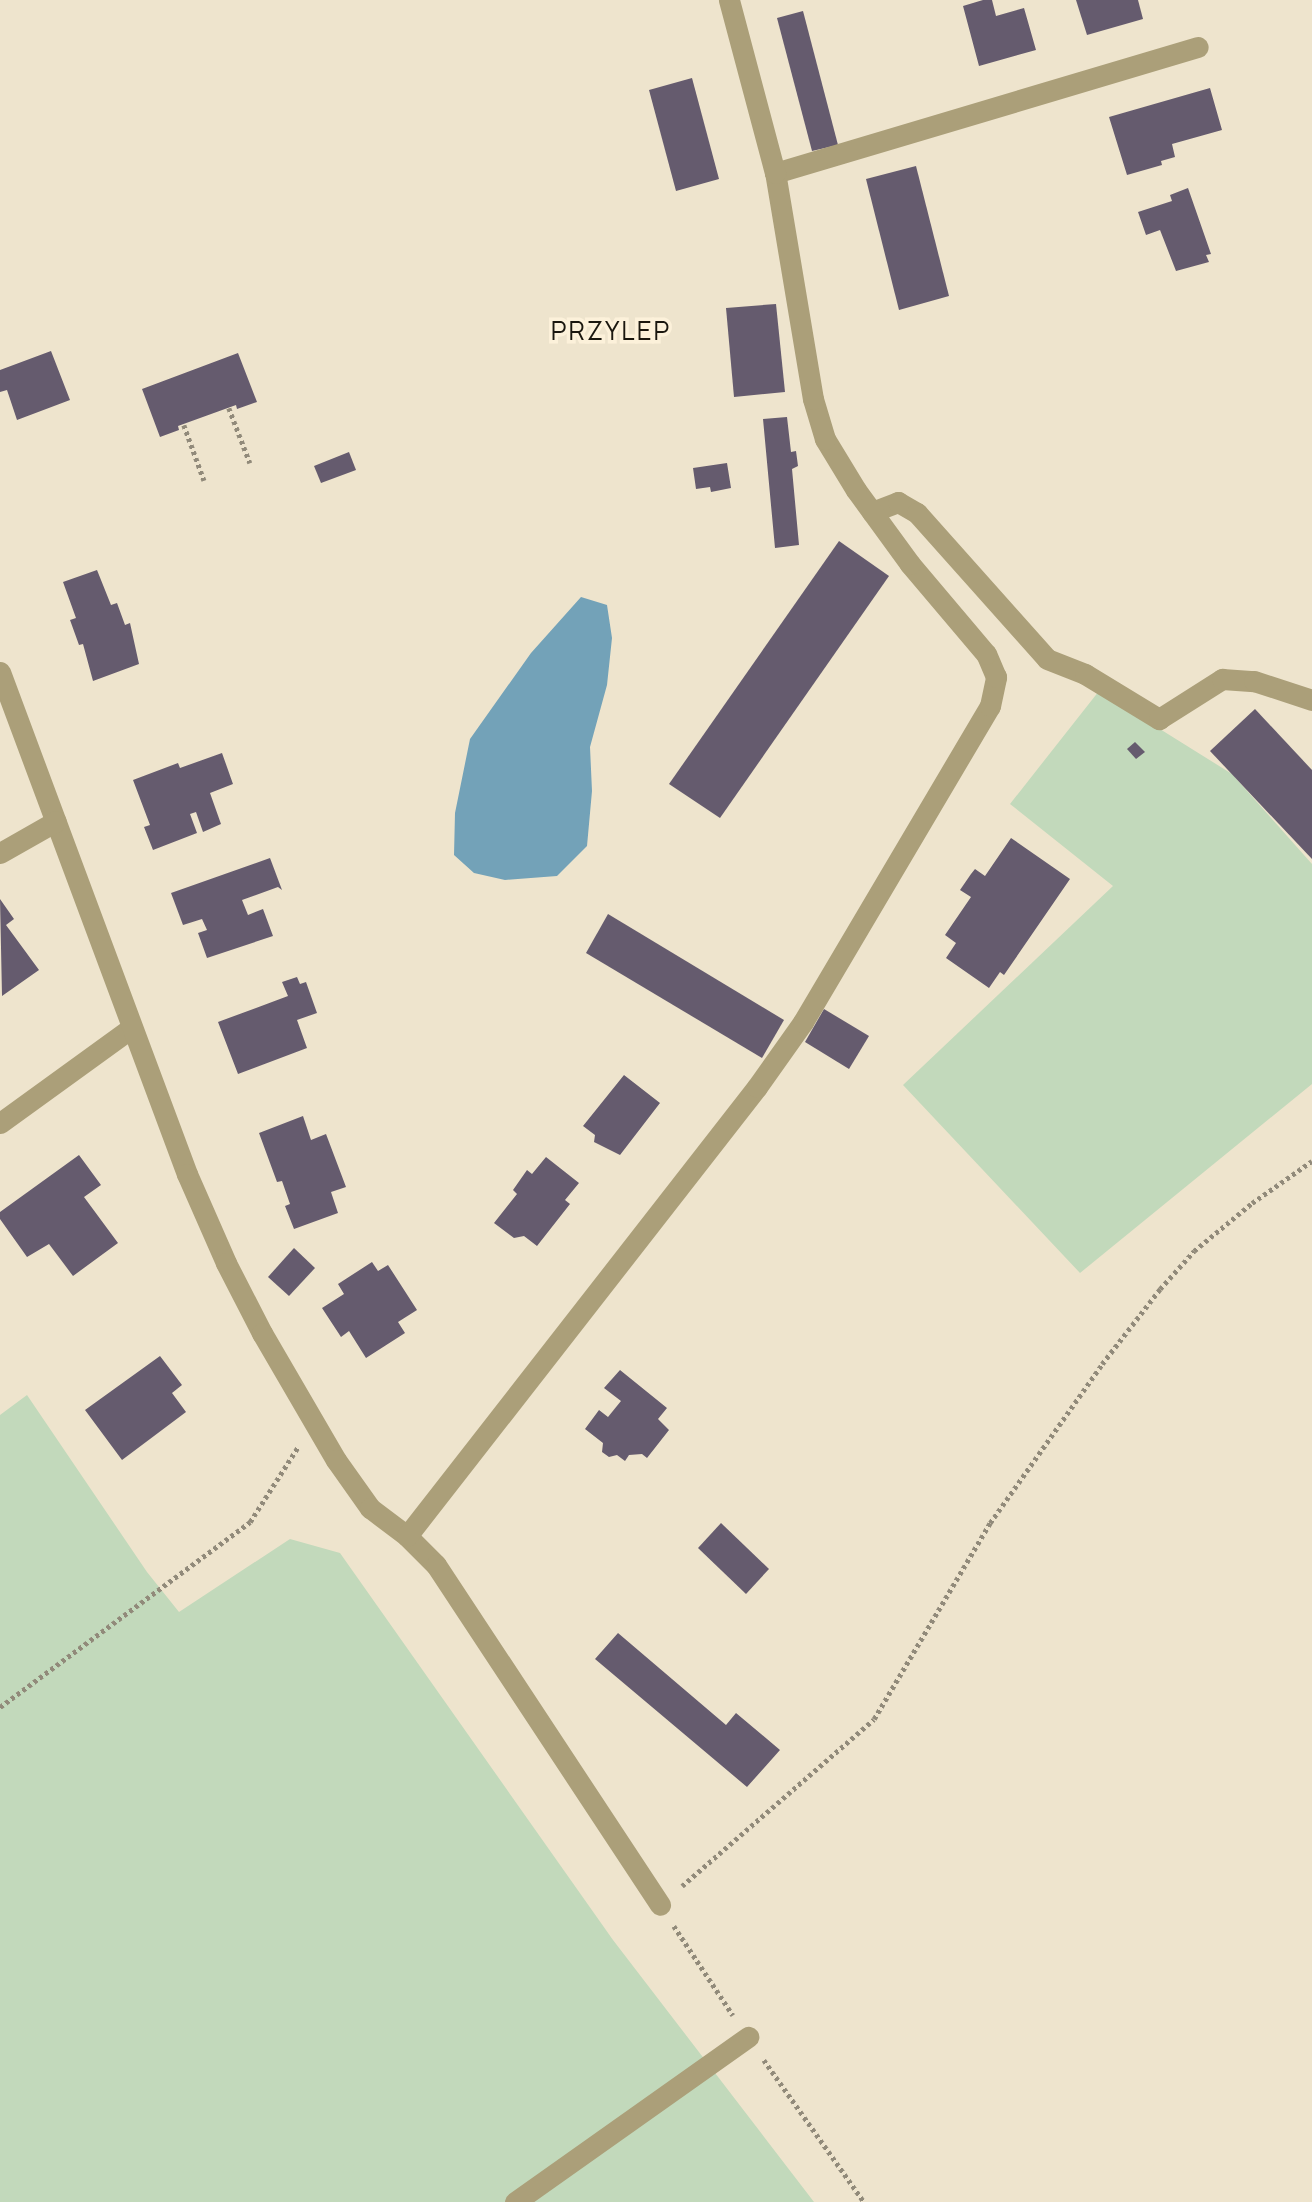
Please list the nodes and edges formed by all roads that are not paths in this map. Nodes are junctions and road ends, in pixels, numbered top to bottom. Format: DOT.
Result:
graph roads {
  1 [pos="729,0"];
  2 [pos="1198,47"];
  3 [pos="775,173"];
  4 [pos="872,512"];
  5 [pos="0,671"];
  6 [pos="1312,700"];
  7 [pos="56,821"];
  8 [pos="0,853"];
  9 [pos="131,1028"];
  10 [pos="0,1123"];
  11 [pos="407,1536"];
  12 [pos="660,1905"];
  13 [pos="748,2037"];
  14 [pos="515,2202"];
  1 -- 3 [label="street"];
  2 -- 3 [label="street"];
  3 -- 4 [label="street"];
  4 -- 6 [label="street"];
  4 -- 11 [label="street"];
  5 -- 7 [label="street"];
  7 -- 8 [label="street"];
  7 -- 9 [label="street"];
  9 -- 10 [label="street"];
  9 -- 11 [label="street"];
  11 -- 12 [label="street"];
  13 -- 14 [label="street"];
}
